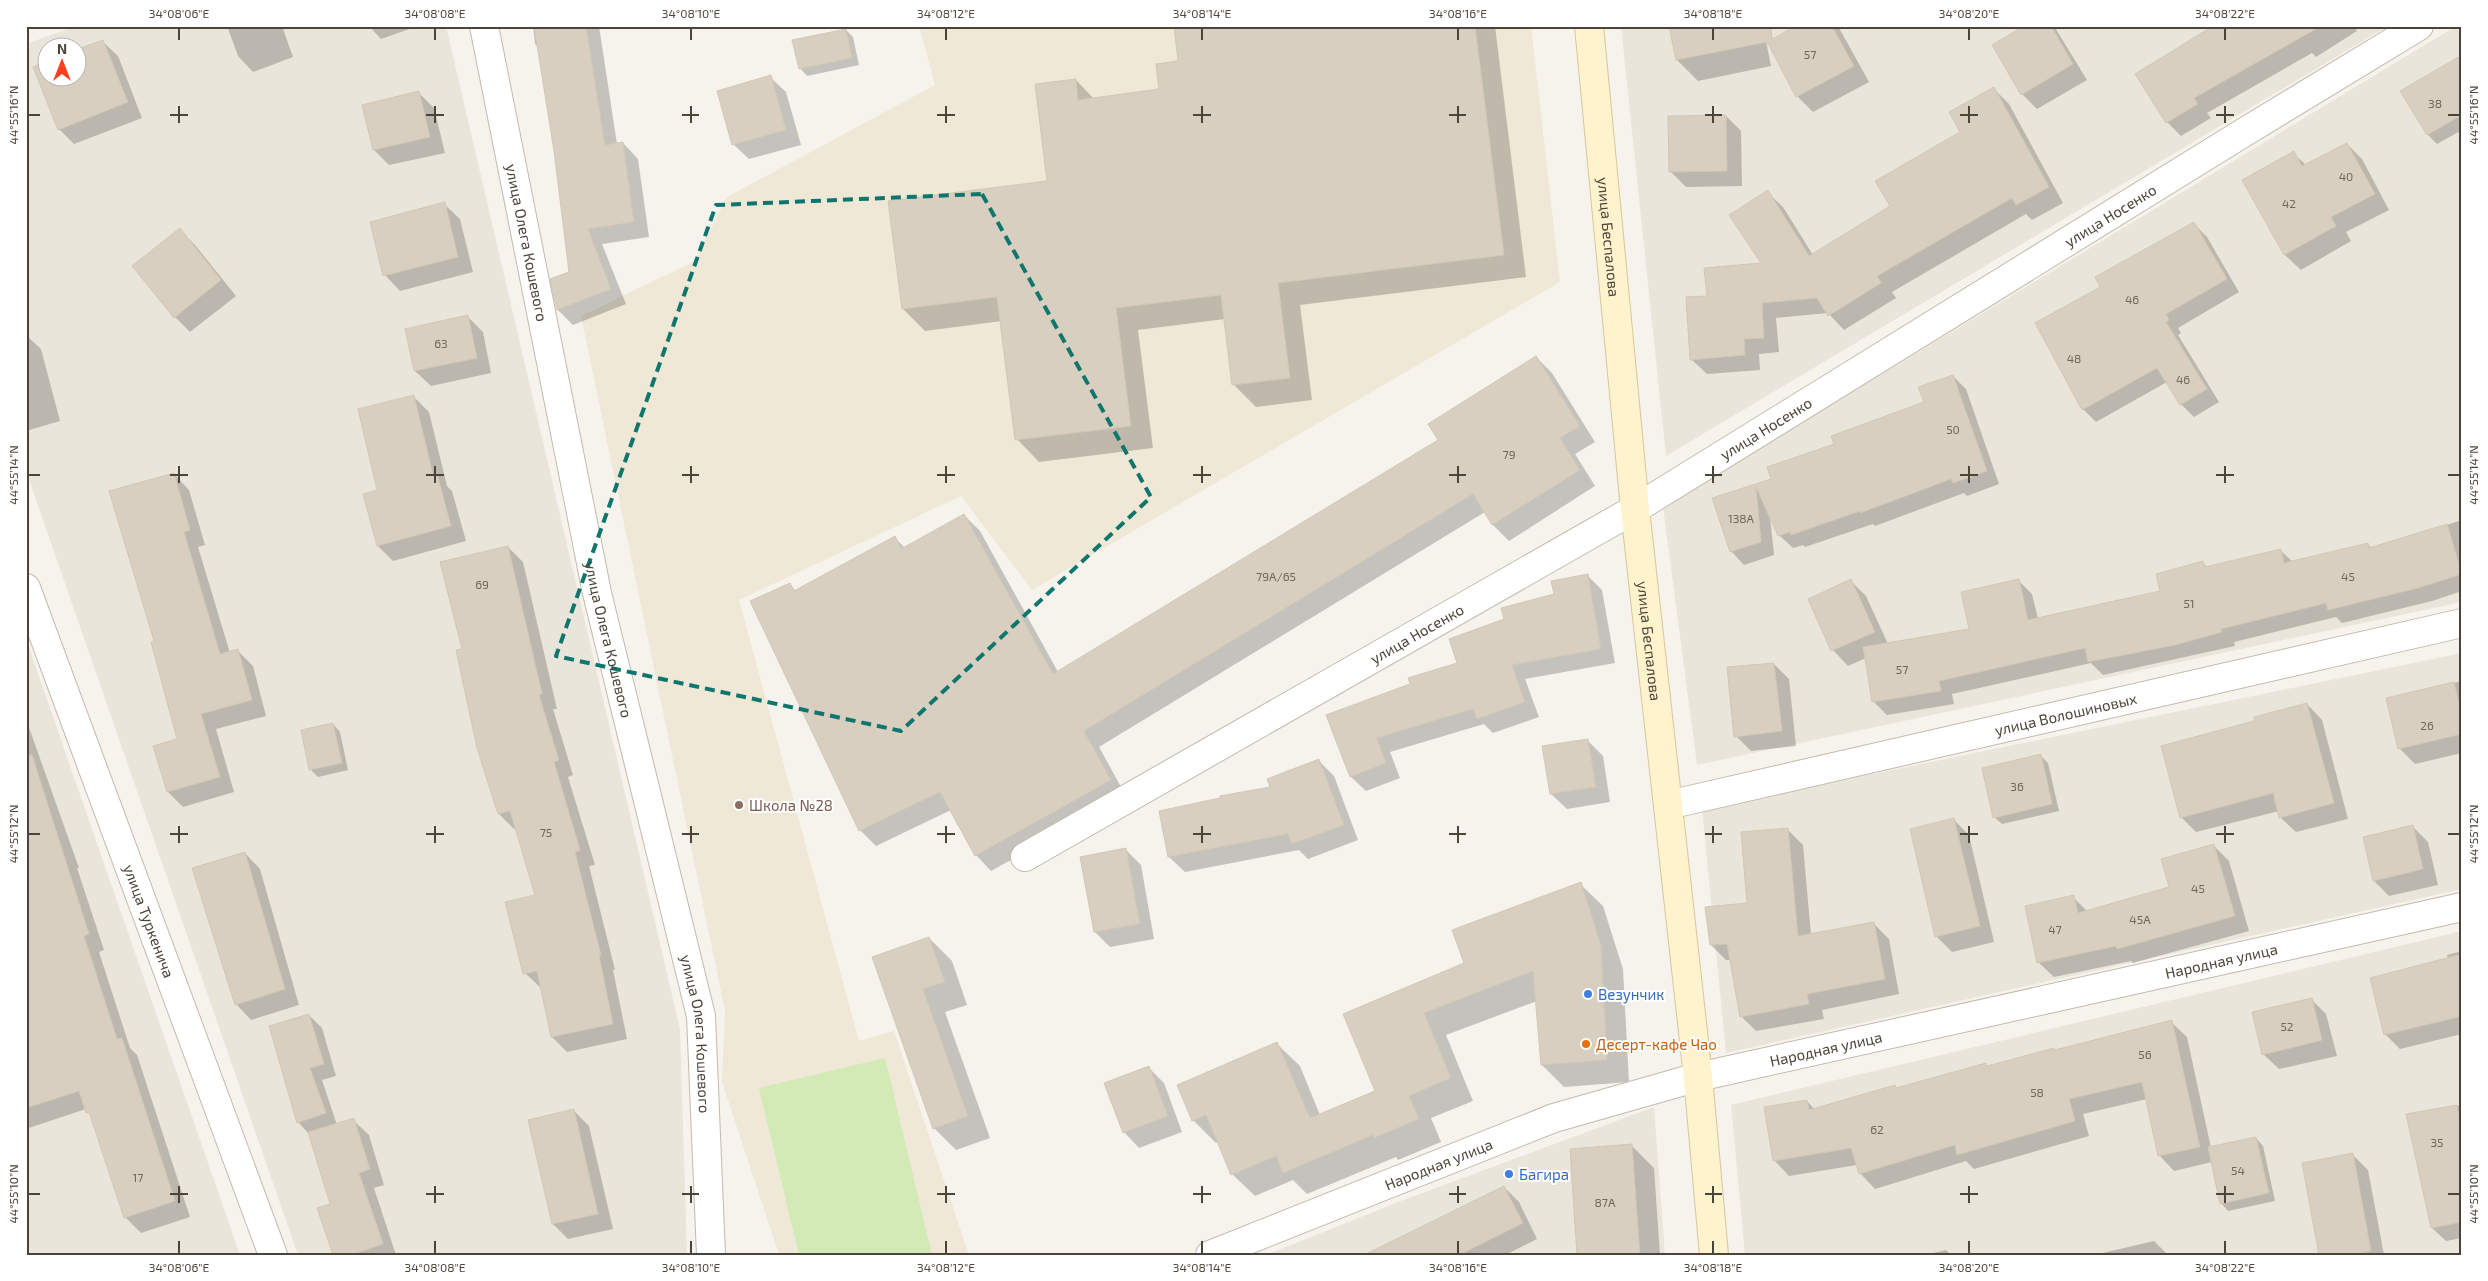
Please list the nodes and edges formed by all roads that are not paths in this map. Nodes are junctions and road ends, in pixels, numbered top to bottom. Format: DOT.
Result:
graph roads {
  1 [pos="484,26"];
  2 [pos="1589,26"];
  3 [pos="2419,26"];
  4 [pos="1635,509"];
  5 [pos="26,588"];
  6 [pos="2462,623"];
  7 [pos="1668,805"];
  8 [pos="1025,856"];
  9 [pos="2462,907"];
  10 [pos="1698,1077"];
  11 [pos="273,1255"];
  12 [pos="710,1255"];
  13 [pos="1210,1255"];
  14 [pos="1714,1255"];
  1 -- 12 [label="street, улица Олега Кошевого"];
  2 -- 4 [label="main road, улица Беспалова"];
  3 -- 4 [label="street, улица Носенко"];
  4 -- 7 [label="main road, улица Беспалова"];
  4 -- 8 [label="street, улица Носенко"];
  5 -- 11 [label="street, улица Туркенича"];
  6 -- 7 [label="street, улица Волошиновых"];
  7 -- 10 [label="main road, улица Беспалова"];
  9 -- 10 [label="street, Народная улица"];
  10 -- 13 [label="street, Народная улица"];
  10 -- 14 [label="main road, улица Беспалова"];
}
